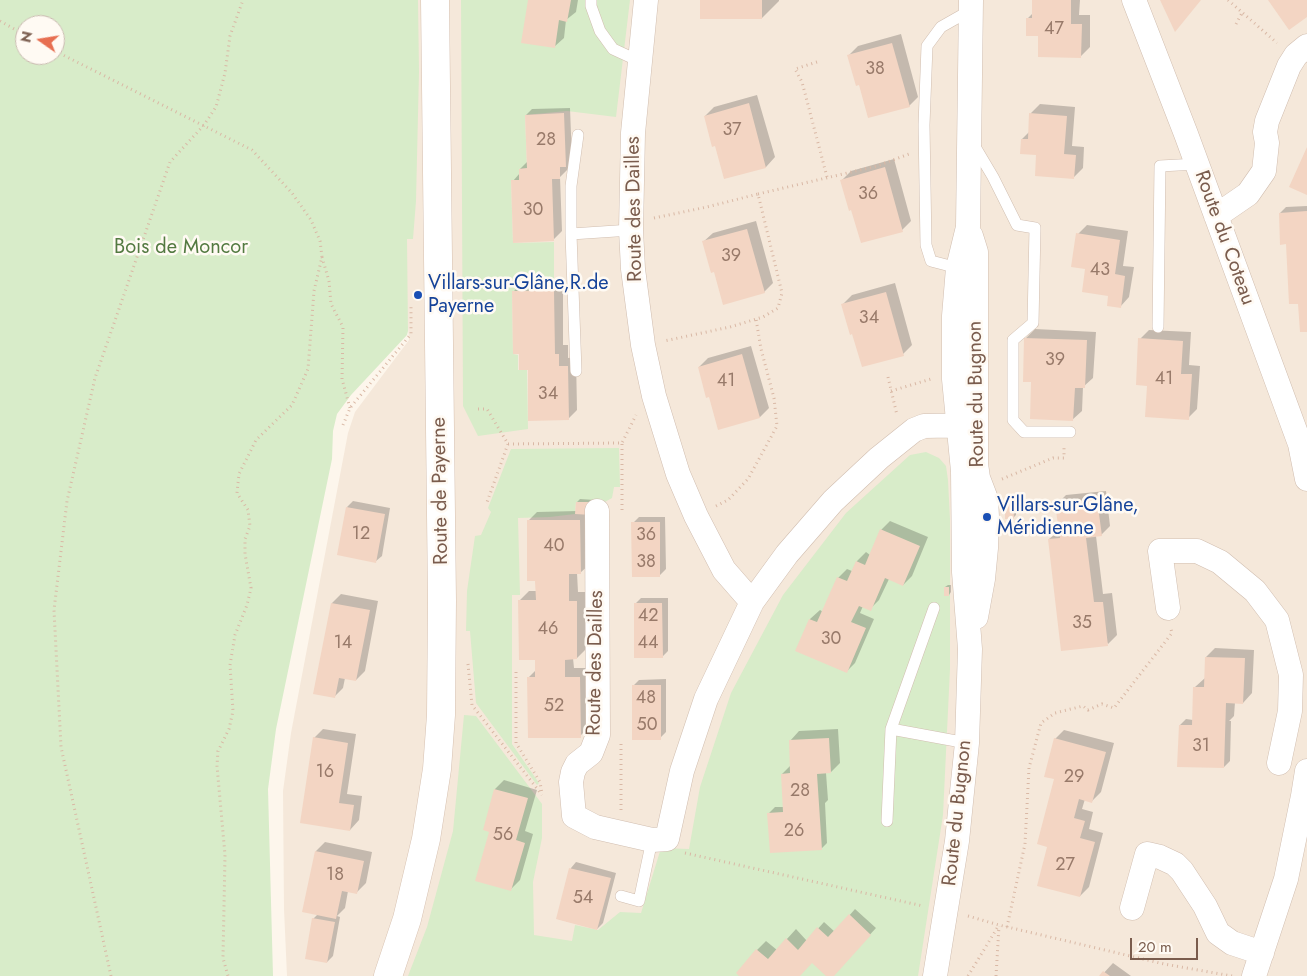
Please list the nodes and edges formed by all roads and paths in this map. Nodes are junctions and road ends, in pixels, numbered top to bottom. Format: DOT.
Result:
graph roads {
  1 [pos="243,0"];
  2 [pos="435,0"];
  3 [pos="591,0"];
  4 [pos="646,0"];
  5 [pos="1134,0"];
  6 [pos="1228,0"];
  7 [pos="971,5"];
  8 [pos="1242,13"];
  9 [pos="0,21"];
  10 [pos="1236,24"];
  11 [pos="15,29"];
  12 [pos="1300,53"];
  13 [pos="65,56"];
  14 [pos="639,61"];
  15 [pos="817,62"];
  16 [pos="204,125"];
  17 [pos="578,135"];
  18 [pos="970,140"];
  19 [pos="924,148"];
  20 [pos="1197,164"];
  21 [pos="827,177"];
  22 [pos="758,194"];
  23 [pos="1216,216"];
  24 [pos="640,224"];
  25 [pos="968,227"];
  26 [pos="571,234"];
  27 [pos="322,257"];
  28 [pos="958,268"];
  29 [pos="411,304"];
  30 [pos="756,319"];
  31 [pos="1158,326"];
  32 [pos="663,342"];
  33 [pos="576,371"];
  34 [pos="888,377"];
  35 [pos="937,379"];
  36 [pos="891,391"];
  37 [pos="350,408"];
  38 [pos="478,409"];
  39 [pos="637,413"];
  40 [pos="898,417"];
  41 [pos="344,425"];
  42 [pos="967,425"];
  43 [pos="1067,432"];
  44 [pos="508,444"];
  45 [pos="1306,467"];
  46 [pos="1001,479"];
  47 [pos="486,505"];
  48 [pos="714,507"];
  49 [pos="597,511"];
  50 [pos="752,602"];
  51 [pos="934,608"];
  52 [pos="1168,608"];
  53 [pos="468,659"];
  54 [pos="516,672"];
  55 [pos="1298,713"];
  56 [pos="891,729"];
  57 [pos="967,743"];
  58 [pos="1279,763"];
  59 [pos="1307,771"];
  60 [pos="887,821"];
  61 [pos="652,840"];
  62 [pos="620,896"];
  63 [pos="1132,908"];
  64 [pos="1007,927"];
  65 [pos="1262,953"];
  66 [pos="111,976"];
  67 [pos="228,976"];
  68 [pos="388,976"];
  69 [pos="935,976"];
  70 [pos="968,976"];
  71 [pos="996,976"];
  72 [pos="1254,976"];
  1 -- 16 [label="path"];
  2 -- 68 [label="main road, Route de Payerne"];
  3 -- 14 [label="lane"];
  4 -- 14 [label="street, Route des Dailles"];
  5 -- 20 [label="street, Route du Coteau"];
  6 -- 8 [label="path"];
  7 -- 18 [label="street, Route du Bugnon"];
  7 -- 19 [label="lane"];
  8 -- 10 [label="path"];
  8 -- 12 [label="path"];
  9 -- 11 [label="path"];
  12 -- 23 [label="street"];
  13 -- 16 [label="path"];
  14 -- 24 [label="street, Route des Dailles"];
  15 -- 21 [label="path"];
  16 -- 27 [label="path"];
  16 -- 66 [label="path"];
  17 -- 26 [label="lane"];
  18 -- 25 [label="street, Route du Bugnon"];
  18 -- 43 [label="lane"];
  19 -- 21 [label="path"];
  19 -- 28 [label="lane"];
  20 -- 23 [label="street, Route du Coteau"];
  20 -- 31 [label="lane"];
  21 -- 22 [label="path"];
  22 -- 24 [label="path"];
  22 -- 30 [label="path"];
  23 -- 45 [label="street, Route du Coteau"];
  24 -- 26 [label="lane"];
  24 -- 50 [label="street, Route des Dailles"];
  25 -- 28 [label="street, Route du Bugnon"];
  25 -- 42 [label="street, Route du Bugnon"];
  26 -- 33 [label="lane"];
  27 -- 37 [label="path"];
  27 -- 67 [label="path"];
  28 -- 42 [label="street, Route du Bugnon"];
  29 -- 37 [label="path"];
  30 -- 32 [label="path"];
  30 -- 48 [label="path"];
  34 -- 36 [label="path"];
  35 -- 36 [label="path"];
  36 -- 40 [label="path"];
  37 -- 41 [label="path"];
  38 -- 44 [label="path"];
  39 -- 44 [label="path"];
  42 -- 50 [label="street"];
  42 -- 57 [label="street, Route du Bugnon"];
  43 -- 46 [label="path"];
  44 -- 47 [label="path"];
  49 -- 61 [label="street, Route des Dailles"];
  50 -- 61 [label="street"];
  51 -- 56 [label="lane"];
  52 -- 55 [label="street"];
  52 -- 64 [label="path"];
  53 -- 54 [label="path"];
  55 -- 58 [label="street"];
  56 -- 57 [label="lane"];
  56 -- 60 [label="lane"];
  57 -- 69 [label="street, Route du Bugnon"];
  59 -- 65 [label="street"];
  61 -- 62 [label="lane"];
  63 -- 65 [label="street"];
  65 -- 72 [label="street"];
  70 -- 71 [label="path"];
}
